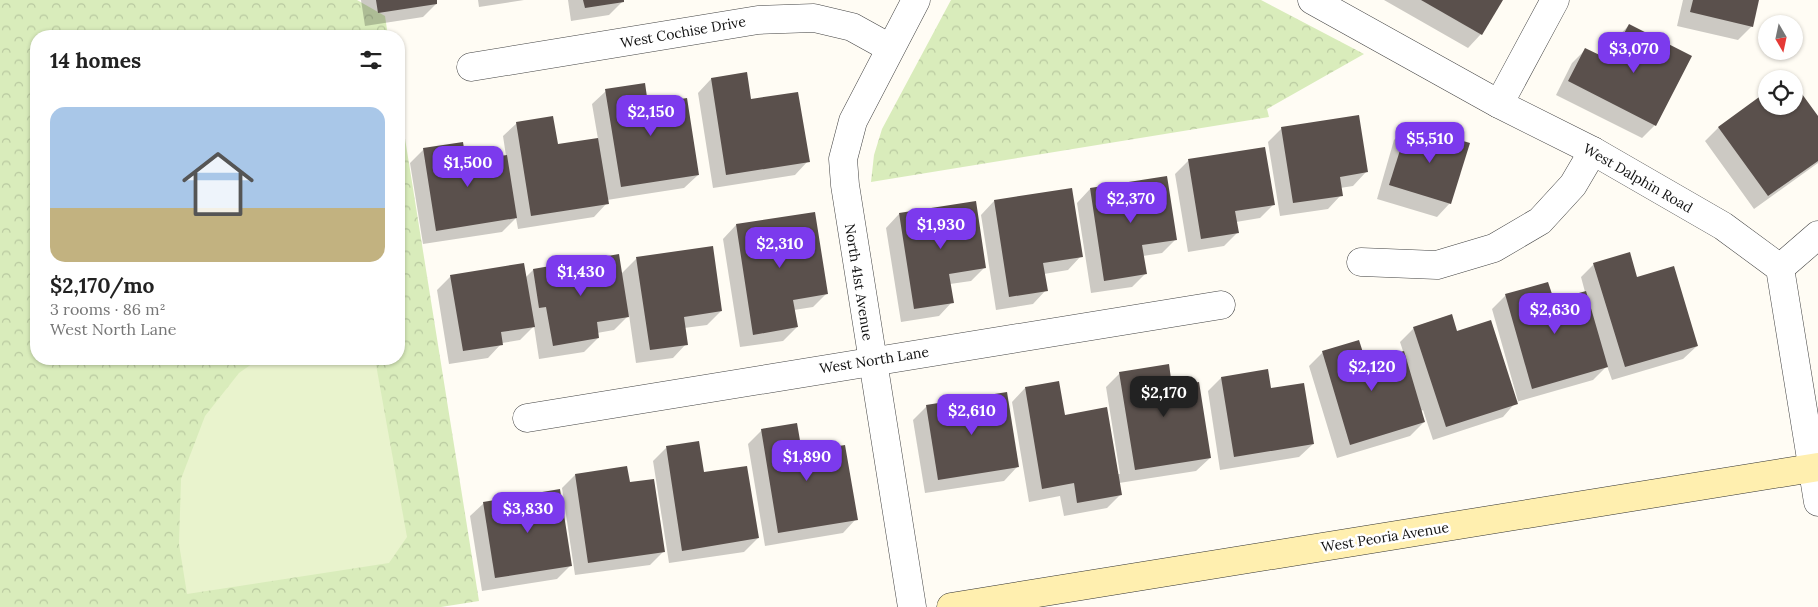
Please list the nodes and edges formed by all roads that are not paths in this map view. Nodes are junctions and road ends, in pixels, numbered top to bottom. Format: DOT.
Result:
graph roads {
  1 [pos="916,0"];
  2 [pos="1312,0"];
  3 [pos="1555,0"];
  4 [pos="890,48"];
  5 [pos="471,67"];
  6 [pos="1499,104"];
  7 [pos="1593,151"];
  8 [pos="1818,235"];
  9 [pos="1361,262"];
  10 [pos="1780,268"];
  11 [pos="1221,305"];
  12 [pos="871,360"];
  13 [pos="527,418"];
  14 [pos="1815,468"];
  15 [pos="1818,502"];
  16 [pos="912,607"];
  17 [pos="951,607"];
  1 -- 4 [label="street, North 41st Avenue"];
  2 -- 6 [label="street, West Dalphin Road"];
  3 -- 6 [label="street"];
  4 -- 5 [label="street, West Cochise Drive"];
  4 -- 12 [label="street, North 41st Avenue"];
  6 -- 7 [label="street, West Dalphin Road"];
  7 -- 9 [label="street"];
  7 -- 10 [label="street, West Dalphin Road"];
  8 -- 10 [label="street"];
  10 -- 14 [label="street"];
  11 -- 12 [label="street, West North Lane"];
  12 -- 13 [label="street, West North Lane"];
  12 -- 16 [label="street, North 41st Avenue"];
  14 -- 15 [label="street"];
  14 -- 17 [label="main road, West Peoria Avenue"];
}
